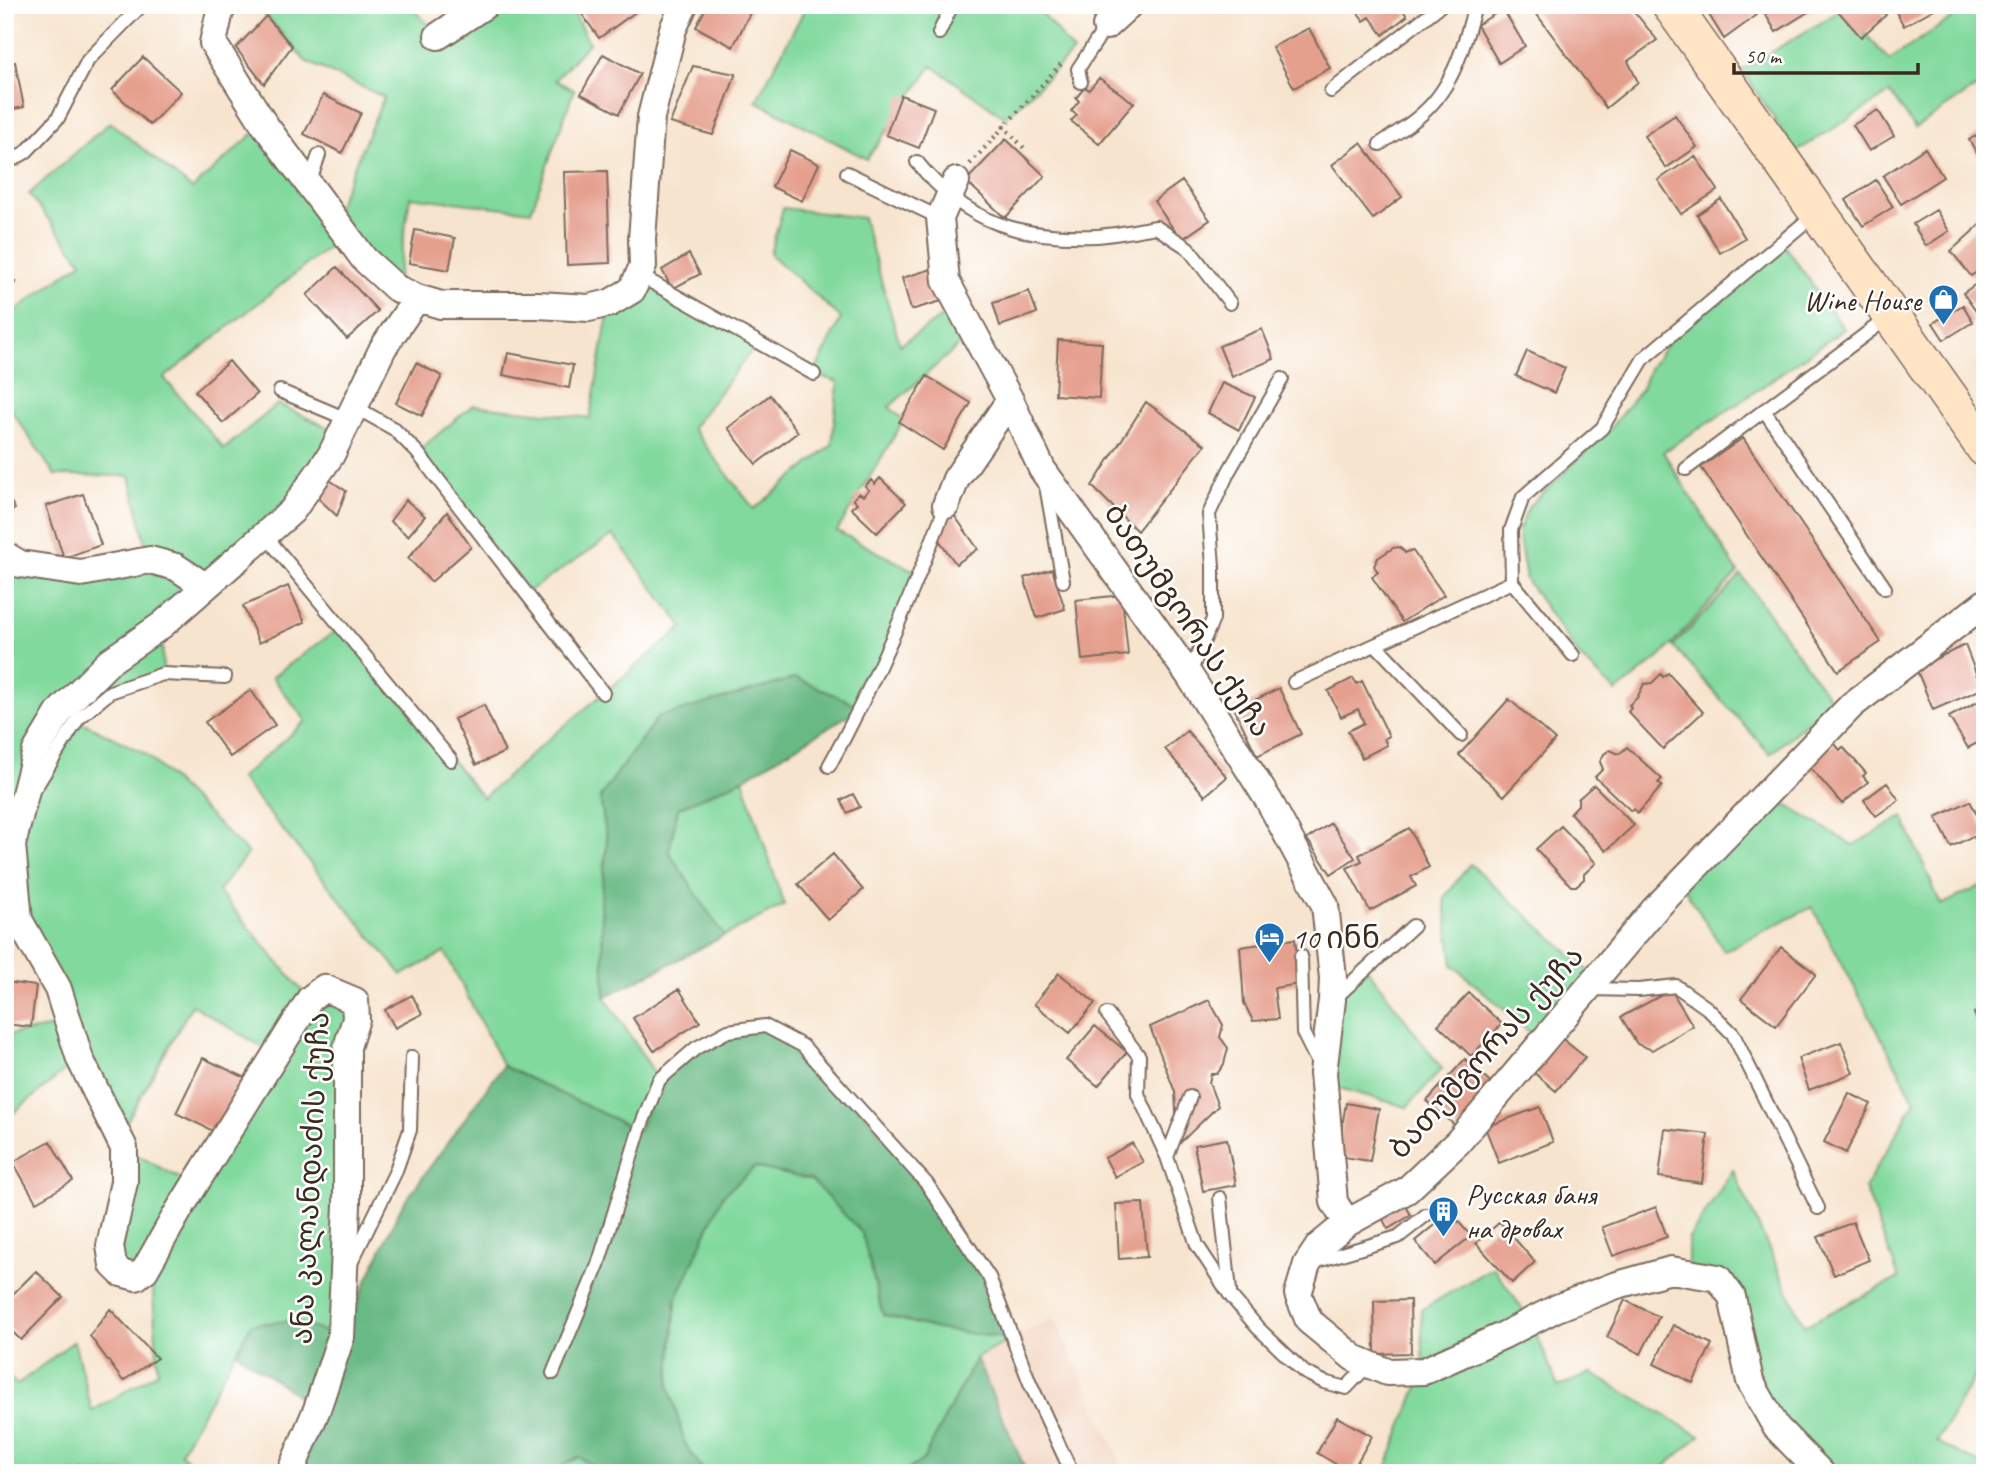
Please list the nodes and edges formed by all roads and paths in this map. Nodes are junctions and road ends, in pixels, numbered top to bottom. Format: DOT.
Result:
graph roads {
  1 [pos="142,5"];
  2 [pos="485,5"];
  3 [pos="684,5"];
  4 [pos="952,5"];
  5 [pos="1129,5"];
  6 [pos="1441,5"];
  7 [pos="1475,5"];
  8 [pos="1671,5"];
  9 [pos="218,7"];
  10 [pos="1106,26"];
  11 [pos="939,33"];
  12 [pos="438,36"];
  13 [pos="1081,82"];
  14 [pos="1044,83"];
  15 [pos="1331,91"];
  16 [pos="1003,127"];
  17 [pos="1380,144"];
  18 [pos="1026,150"];
  19 [pos="319,155"];
  20 [pos="917,162"];
  21 [pos="5,164"];
  22 [pos="847,173"];
  23 [pos="309,184"];
  24 [pos="948,198"];
  25 [pos="1817,213"];
  26 [pos="639,275"];
  27 [pos="417,298"];
  28 [pos="1230,303"];
  29 [pos="1890,316"];
  30 [pos="814,374"];
  31 [pos="1282,379"];
  32 [pos="279,391"];
  33 [pos="1010,400"];
  34 [pos="1764,410"];
  35 [pos="352,413"];
  36 [pos="1985,449"];
  37 [pos="1042,469"];
  38 [pos="1686,469"];
  39 [pos="946,505"];
  40 [pos="265,535"];
  41 [pos="5,555"];
  42 [pos="1063,581"];
  43 [pos="1512,582"];
  44 [pos="205,586"];
  45 [pos="1885,588"];
  46 [pos="1985,604"];
  47 [pos="1376,645"];
  48 [pos="1573,655"];
  49 [pos="1189,676"];
  50 [pos="225,677"];
  51 [pos="1294,682"];
  52 [pos="603,693"];
  53 [pos="1461,735"];
  54 [pos="451,760"];
  55 [pos="829,766"];
  56 [pos="19,818"];
  57 [pos="10,882"];
  58 [pos="1413,926"];
  59 [pos="1301,956"];
  60 [pos="1588,989"];
  61 [pos="1332,1000"];
  62 [pos="1107,1014"];
  63 [pos="412,1057"];
  64 [pos="1323,1073"];
  65 [pos="1190,1097"];
  66 [pos="1167,1157"];
  67 [pos="1220,1198"];
  68 [pos="1818,1208"];
  69 [pos="1426,1215"];
  70 [pos="1347,1223"];
  71 [pos="1307,1264"];
  72 [pos="343,1279"];
  73 [pos="1230,1295"];
  74 [pos="1368,1366"];
  75 [pos="553,1373"];
  76 [pos="290,1473"];
  77 [pos="1072,1473"];
  78 [pos="1821,1473"];
  1 -- 21 [label="lane"];
  2 -- 12 [label="street"];
  3 -- 26 [label="street"];
  4 -- 11 [label="lane"];
  5 -- 10 [label="street"];
  6 -- 15 [label="lane"];
  7 -- 17 [label="lane"];
  8 -- 25 [label="street"];
  9 -- 23 [label="street"];
  10 -- 13 [label="lane"];
  14 -- 16 [label="path"];
  16 -- 18 [label="path"];
  16 -- 24 [label="path"];
  19 -- 23 [label="lane"];
  20 -- 24 [label="lane"];
  22 -- 24 [label="lane"];
  23 -- 27 [label="street"];
  24 -- 28 [label="lane"];
  24 -- 33 [label="street, ბათუმგორას ქუჩა"];
  25 -- 29 [label="street"];
  25 -- 43 [label="lane"];
  26 -- 27 [label="street"];
  26 -- 30 [label="lane"];
  27 -- 35 [label="street, ანა კალანდაძის ქუჩა"];
  29 -- 34 [label="lane"];
  29 -- 36 [label="street"];
  31 -- 49 [label="lane"];
  32 -- 35 [label="lane"];
  33 -- 37 [label="street, ბათუმგორას ქუჩა"];
  33 -- 39 [label="street"];
  34 -- 38 [label="lane"];
  34 -- 45 [label="lane"];
  35 -- 40 [label="street, ანა კალანდაძის ქუჩა"];
  35 -- 52 [label="lane"];
  37 -- 42 [label="lane"];
  37 -- 49 [label="street, ბათუმგორას ქუჩა"];
  39 -- 55 [label="lane"];
  40 -- 44 [label="street, ანა კალანდაძის ქუჩა"];
  40 -- 54 [label="lane"];
  41 -- 44 [label="street"];
  43 -- 47 [label="lane"];
  43 -- 48 [label="lane"];
  44 -- 56 [label="street, ანა კალანდაძის ქუჩა"];
  46 -- 60 [label="street, ბათუმგორას ქუჩა"];
  47 -- 51 [label="lane"];
  47 -- 53 [label="lane"];
  49 -- 61 [label="street, ბათუმგორას ქუჩა"];
  50 -- 56 [label="lane"];
  56 -- 57 [label="street, ანა კალანდაძის ქუჩა"];
  57 -- 72 [label="street, ანა კალანდაძის ქუჩა"];
  58 -- 61 [label="lane"];
  59 -- 64 [label="lane"];
  60 -- 68 [label="lane"];
  60 -- 70 [label="street, ბათუმგორას ქუჩა"];
  61 -- 64 [label="street, ბათუმგორას ქუჩა"];
  62 -- 66 [label="lane"];
  63 -- 72 [label="lane"];
  64 -- 70 [label="street, ბათუმგორას ქუჩა"];
  65 -- 66 [label="lane"];
  66 -- 73 [label="lane"];
  67 -- 73 [label="lane"];
  69 -- 71 [label="lane"];
  70 -- 71 [label="street"];
  71 -- 74 [label="street"];
  72 -- 76 [label="street, ანა კალანდაძის ქუჩა"];
  73 -- 74 [label="lane"];
  74 -- 78 [label="street"];
  75 -- 77 [label="lane"];
}
